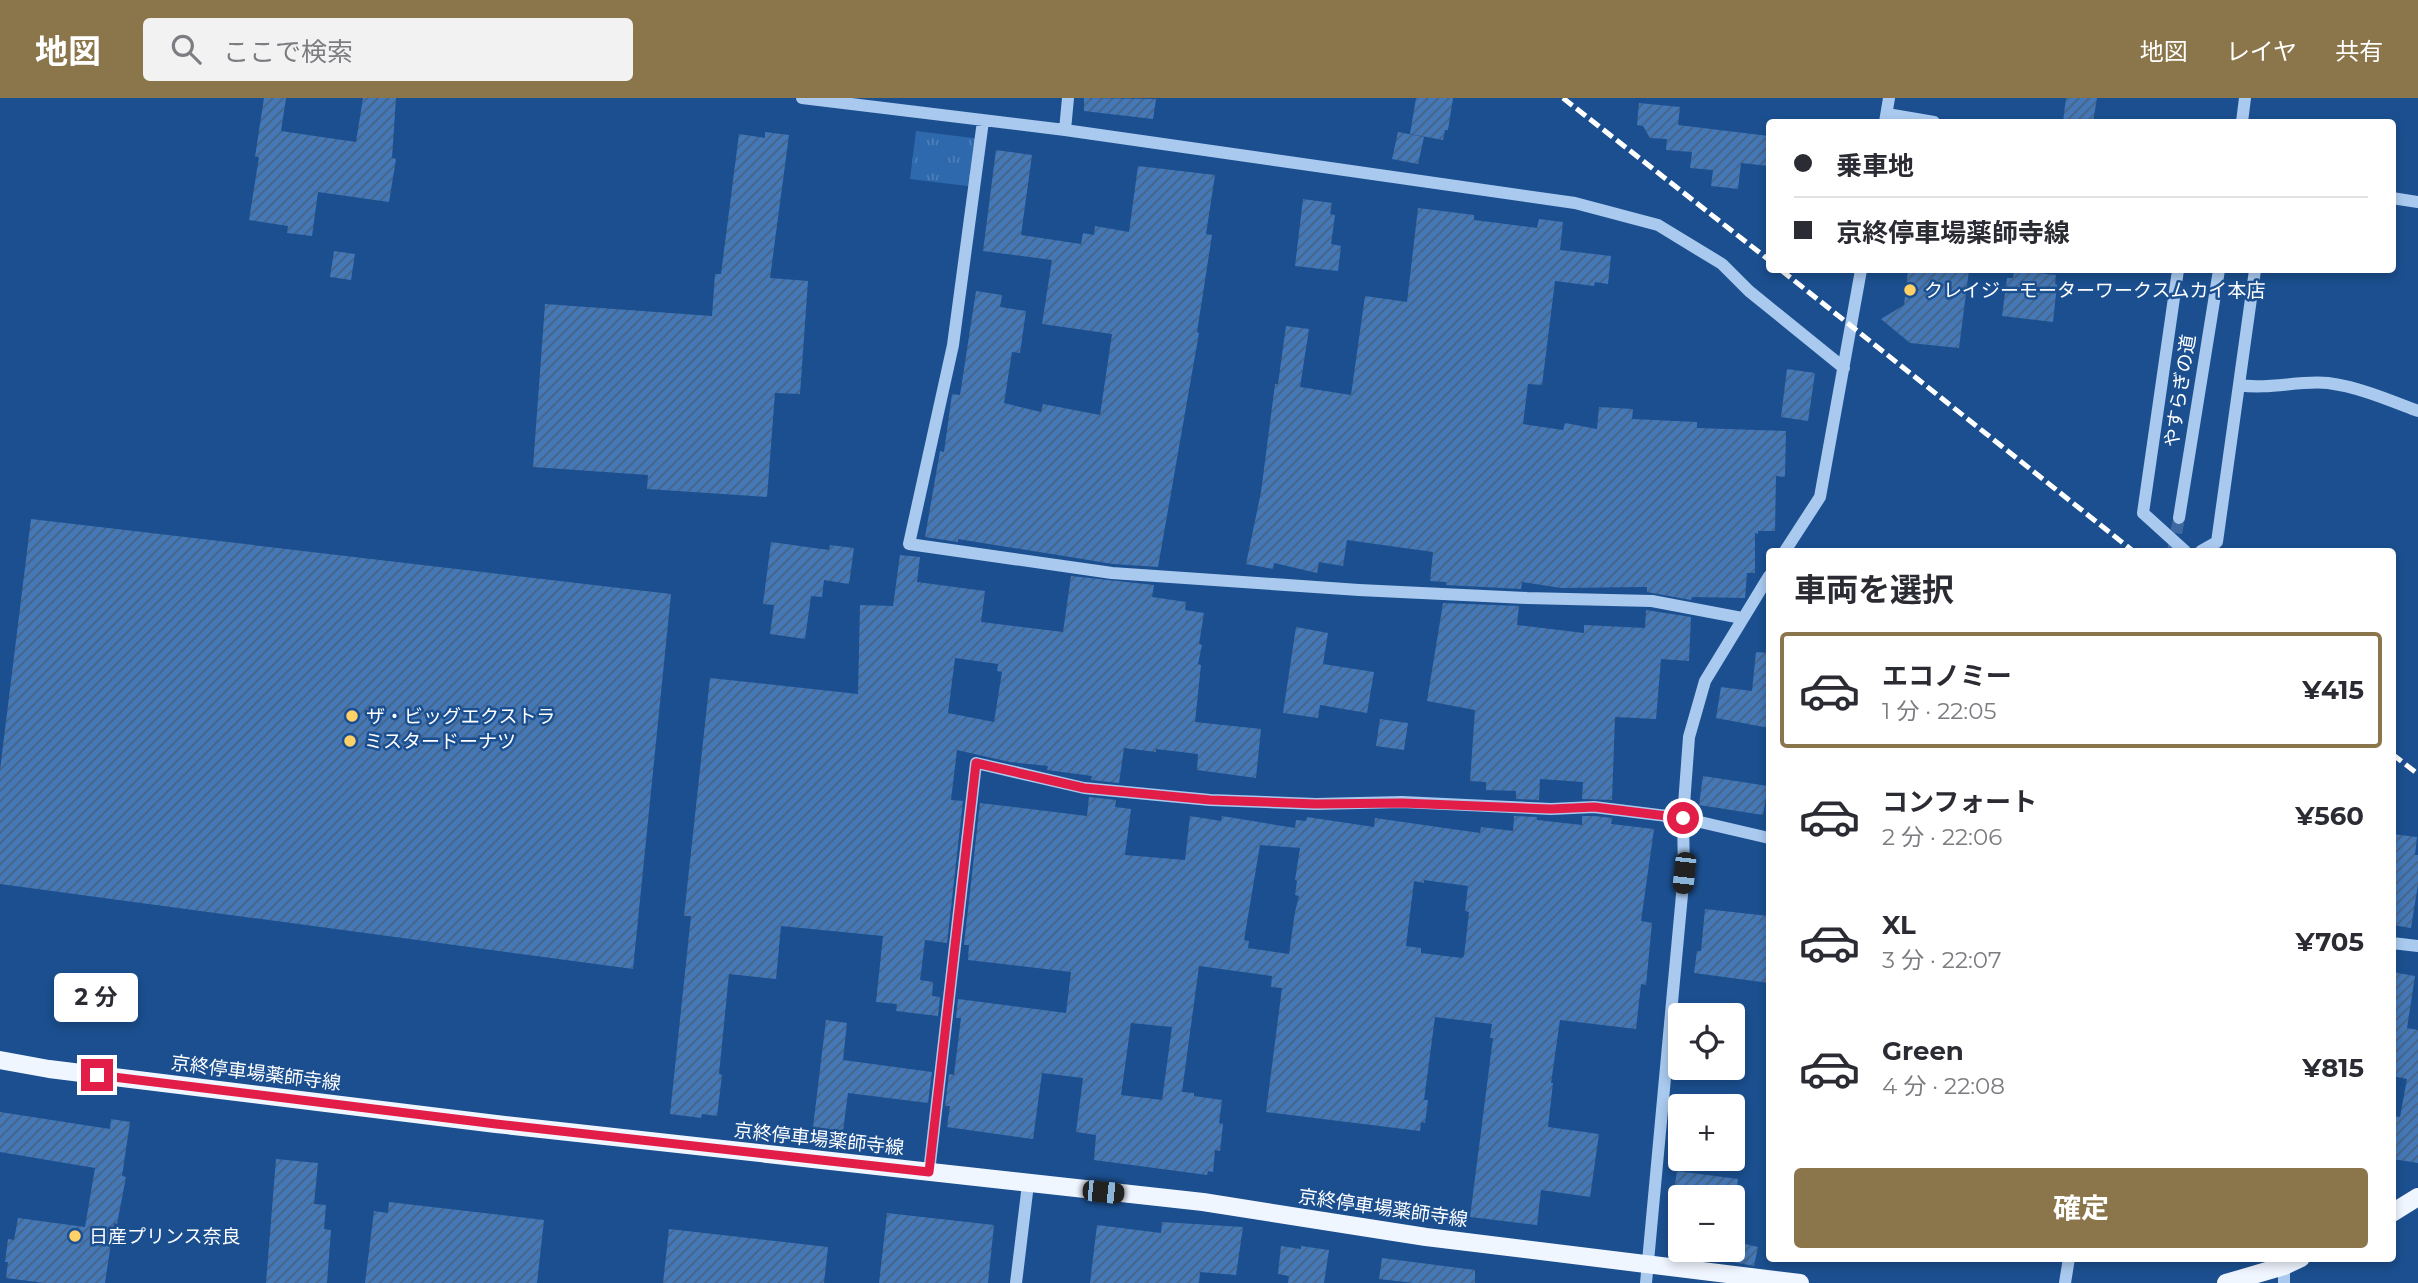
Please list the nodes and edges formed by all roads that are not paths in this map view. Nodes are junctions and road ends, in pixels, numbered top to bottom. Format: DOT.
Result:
graph roads {
  1 [pos="802,98"];
  2 [pos="1068,98"];
  3 [pos="1889,98"];
  4 [pos="2245,98"];
  5 [pos="1886,118"];
  6 [pos="2242,119"];
  7 [pos="983,121"];
  8 [pos="1065,130"];
  9 [pos="2396,199"];
  10 [pos="2418,202"];
  11 [pos="1860,273"];
  12 [pos="2178,273"];
  13 [pos="2219,273"];
  14 [pos="2255,273"];
  15 [pos="1844,368"];
  16 [pos="2239,385"];
  17 [pos="2418,411"];
  18 [pos="2179,518"];
  19 [pos="1787,548"];
  20 [pos="2182,548"];
  21 [pos="2206,548"];
  22 [pos="1766,581"];
  23 [pos="1742,618"];
  24 [pos="1683,818"];
  25 [pos="1766,837"];
  26 [pos="2396,943"];
  27 [pos="2418,946"];
  28 [pos="0,1060"];
  29 [pos="929,1172"];
  30 [pos="1028,1184"];
  31 [pos="2418,1196"];
  32 [pos="2396,1210"];
  33 [pos="2068,1262"];
  34 [pos="2297,1262"];
  35 [pos="1647,1264"];
  36 [pos="2284,1275"];
  37 [pos="1016,1283"];
  38 [pos="1646,1283"];
  39 [pos="1800,1283"];
  40 [pos="2065,1283"];
  41 [pos="2226,1283"];
  1 -- 7 [label="street"];
  2 -- 8 [label="street"];
  3 -- 5 [label="street"];
  4 -- 6 [label="street"];
  7 -- 8 [label="street"];
  7 -- 23 [label="street"];
  8 -- 15 [label="street"];
  9 -- 10 [label="street"];
  11 -- 15 [label="street"];
  12 -- 20 [label="street"];
  13 -- 18 [label="street, やすらぎの道"];
  14 -- 16 [label="street"];
  15 -- 19 [label="street"];
  16 -- 17 [label="street"];
  16 -- 21 [label="street"];
  22 -- 23 [label="street"];
  23 -- 24 [label="street"];
  24 -- 25 [label="street"];
  24 -- 29 [label="street"];
  24 -- 35 [label="street"];
  26 -- 27 [label="street"];
  28 -- 29 [label="main road, 京終停車場薬師寺線"];
  29 -- 30 [label="main road, 京終停車場薬師寺線"];
  30 -- 35 [label="main road, 京終停車場薬師寺線"];
  30 -- 37 [label="street"];
  31 -- 32 [label="main road"];
  33 -- 40 [label="street"];
  34 -- 36 [label="main road"];
  35 -- 38 [label="street"];
  35 -- 39 [label="main road, 京終停車場薬師寺線"];
  36 -- 41 [label="main road"];
}
